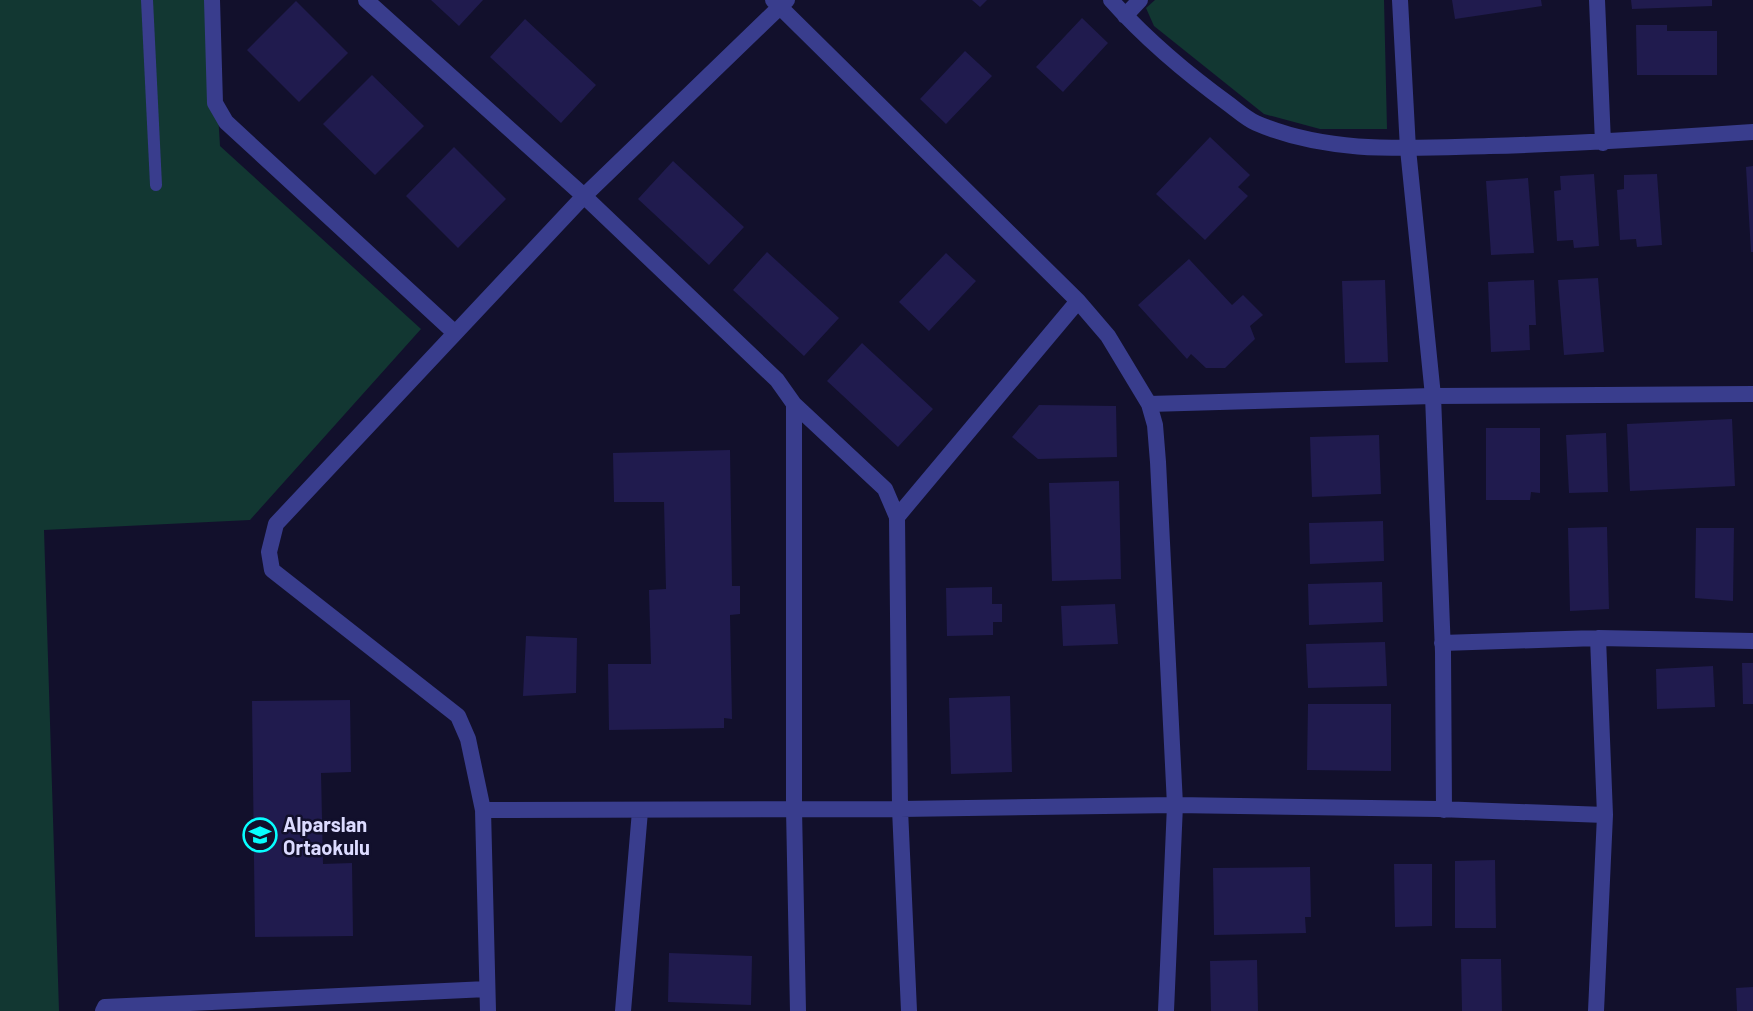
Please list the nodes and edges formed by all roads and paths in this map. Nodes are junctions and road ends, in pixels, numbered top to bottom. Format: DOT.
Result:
graph roads {
  1 [pos="147,0"];
  2 [pos="212,0"];
  3 [pos="366,0"];
  4 [pos="1111,0"];
  5 [pos="1140,0"];
  6 [pos="1400,0"];
  7 [pos="1597,0"];
  8 [pos="780,2"];
  9 [pos="1125,16"];
  10 [pos="1753,132"];
  11 [pos="1604,143"];
  12 [pos="1408,148"];
  13 [pos="156,185"];
  14 [pos="584,196"];
  15 [pos="1078,301"];
  16 [pos="455,333"];
  17 [pos="1753,394"];
  18 [pos="1432,396"];
  19 [pos="794,404"];
  20 [pos="1149,404"];
  21 [pos="897,517"];
  22 [pos="1598,638"];
  23 [pos="1753,641"];
  24 [pos="1442,643"];
  25 [pos="1175,805"];
  26 [pos="794,809"];
  27 [pos="900,809"];
  28 [pos="483,810"];
  29 [pos="1444,810"];
  30 [pos="640,811"];
  31 [pos="1605,815"];
  32 [pos="487,989"];
  33 [pos="103,1011"];
  34 [pos="488,1011"];
  35 [pos="623,1011"];
  36 [pos="798,1011"];
  37 [pos="909,1011"];
  38 [pos="1166,1011"];
  39 [pos="1596,1011"];
  1 -- 13 [label="lane"];
  2 -- 16 [label="street"];
  3 -- 14 [label="street"];
  4 -- 9 [label="street"];
  5 -- 9 [label="street"];
  6 -- 12 [label="street"];
  7 -- 11 [label="street"];
  8 -- 14 [label="street"];
  8 -- 15 [label="street"];
  9 -- 12 [label="street"];
  10 -- 11 [label="street"];
  11 -- 12 [label="street"];
  12 -- 18 [label="street"];
  14 -- 16 [label="street"];
  14 -- 19 [label="street"];
  15 -- 20 [label="street"];
  15 -- 21 [label="street"];
  16 -- 28 [label="street"];
  17 -- 18 [label="street"];
  18 -- 20 [label="street"];
  18 -- 24 [label="street"];
  19 -- 21 [label="street"];
  19 -- 26 [label="street"];
  20 -- 25 [label="street"];
  21 -- 27 [label="street"];
  22 -- 23 [label="street"];
  22 -- 24 [label="street"];
  22 -- 31 [label="street"];
  24 -- 29 [label="street"];
  25 -- 27 [label="street"];
  25 -- 29 [label="street"];
  25 -- 38 [label="street"];
  26 -- 27 [label="street"];
  26 -- 30 [label="street"];
  26 -- 36 [label="street"];
  27 -- 37 [label="street"];
  28 -- 30 [label="street"];
  28 -- 32 [label="street"];
  29 -- 31 [label="street"];
  30 -- 35 [label="street"];
  31 -- 39 [label="street"];
  32 -- 33 [label="street"];
  32 -- 34 [label="street"];
}
